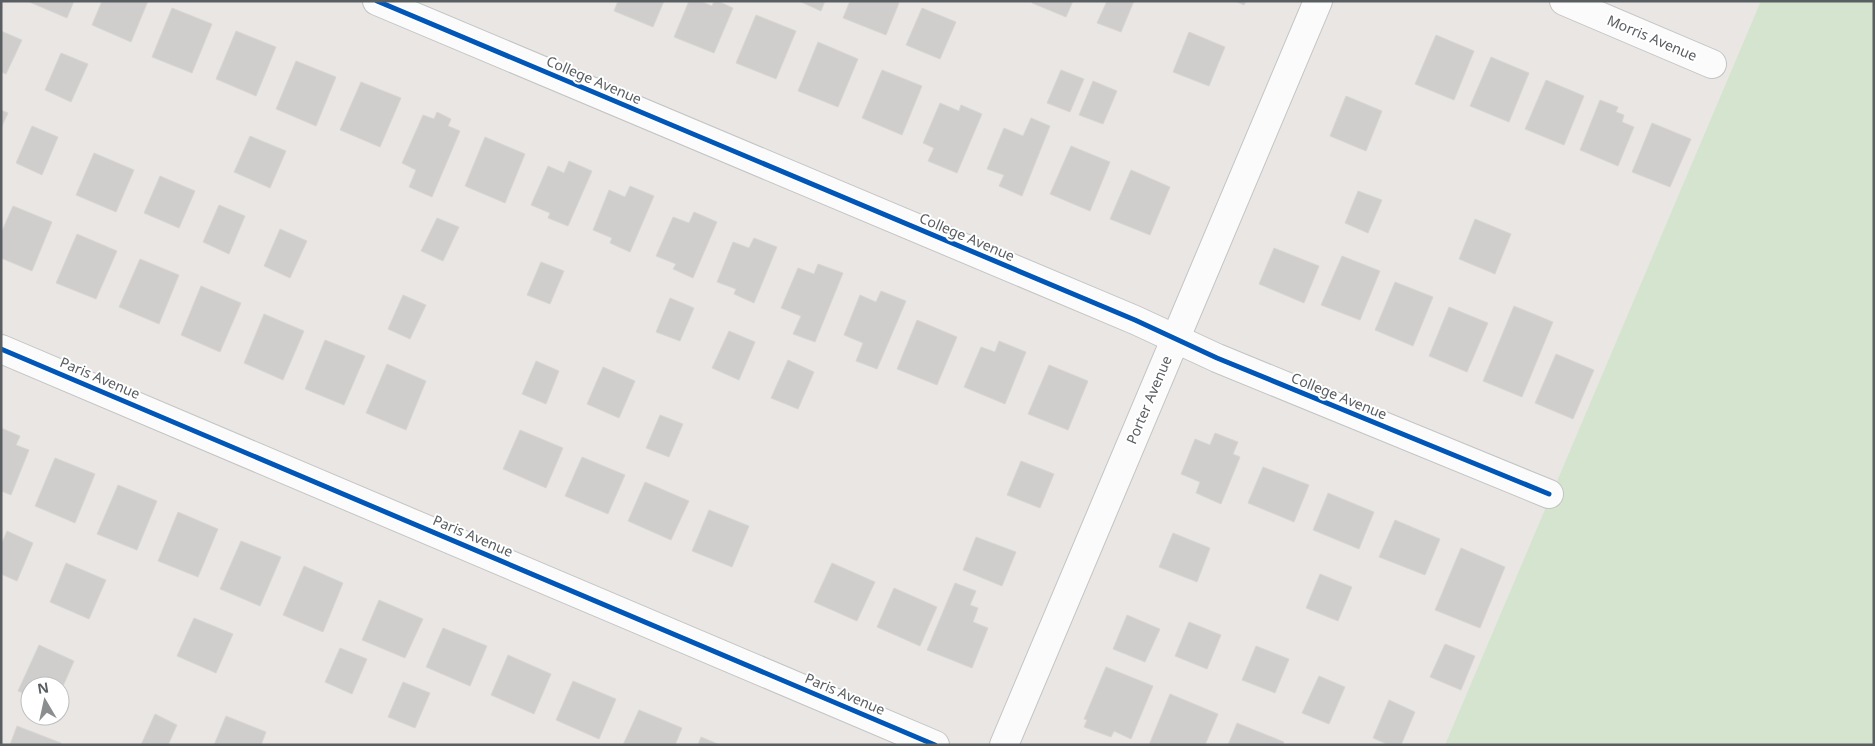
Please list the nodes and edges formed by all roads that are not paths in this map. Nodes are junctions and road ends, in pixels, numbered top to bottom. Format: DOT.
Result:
graph roads {
  1 [pos="377,1"];
  2 [pos="1318,1"];
  3 [pos="1564,1"];
  4 [pos="1712,64"];
  5 [pos="1177,338"];
  6 [pos="1,348"];
  7 [pos="1549,494"];
  8 [pos="935,745"];
  9 [pos="1004,745"];
  1 -- 5 [label="street, College Avenue"];
  2 -- 5 [label="street, Porter Avenue"];
  3 -- 4 [label="street, Morris Avenue"];
  5 -- 7 [label="street, College Avenue"];
  5 -- 9 [label="street, Porter Avenue"];
  6 -- 8 [label="street, Paris Avenue"];
}
